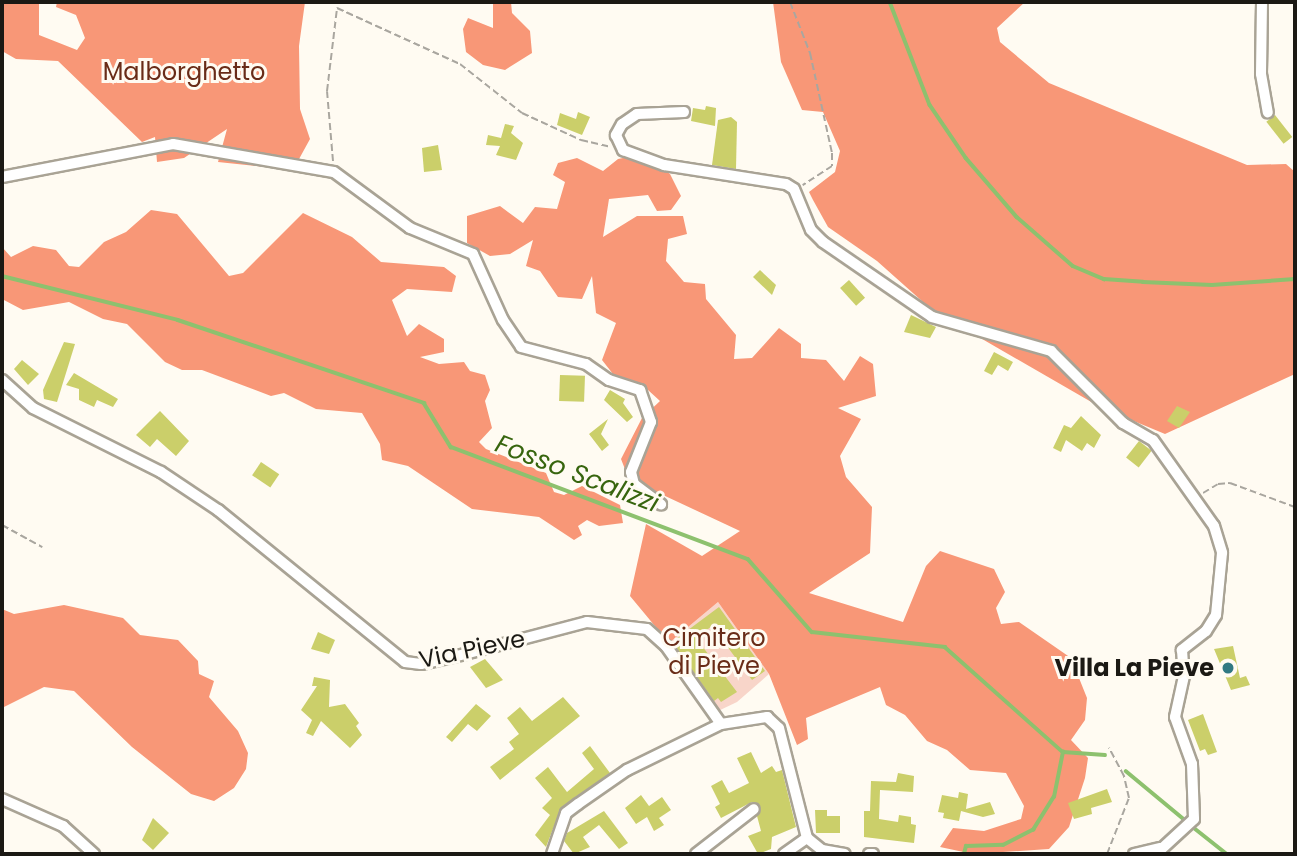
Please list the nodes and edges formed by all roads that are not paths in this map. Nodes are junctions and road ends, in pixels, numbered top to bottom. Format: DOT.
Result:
graph roads {
  1 [pos="1262,2"];
  2 [pos="1268,112"];
  3 [pos="684,113"];
  4 [pos="2,177"];
  5 [pos="2,380"];
  6 [pos="661,504"];
  7 [pos="721,723"];
  8 [pos="2,799"];
  9 [pos="754,810"];
  10 [pos="807,838"];
  11 [pos="1158,851"];
  12 [pos="555,853"];
  13 [pos="94,854"];
  14 [pos="696,854"];
  15 [pos="784,854"];
  16 [pos="845,854"];
  17 [pos="1134,854"];
  1 -- 2 [label="street"];
  3 -- 11 [label="street"];
  4 -- 6 [label="street"];
  5 -- 7 [label="street, Via Pieve"];
  7 -- 10 [label="street"];
  7 -- 12 [label="street"];
  8 -- 13 [label="street"];
  9 -- 14 [label="street"];
  10 -- 15 [label="street"];
  10 -- 16 [label="street"];
  11 -- 17 [label="street"];
}
